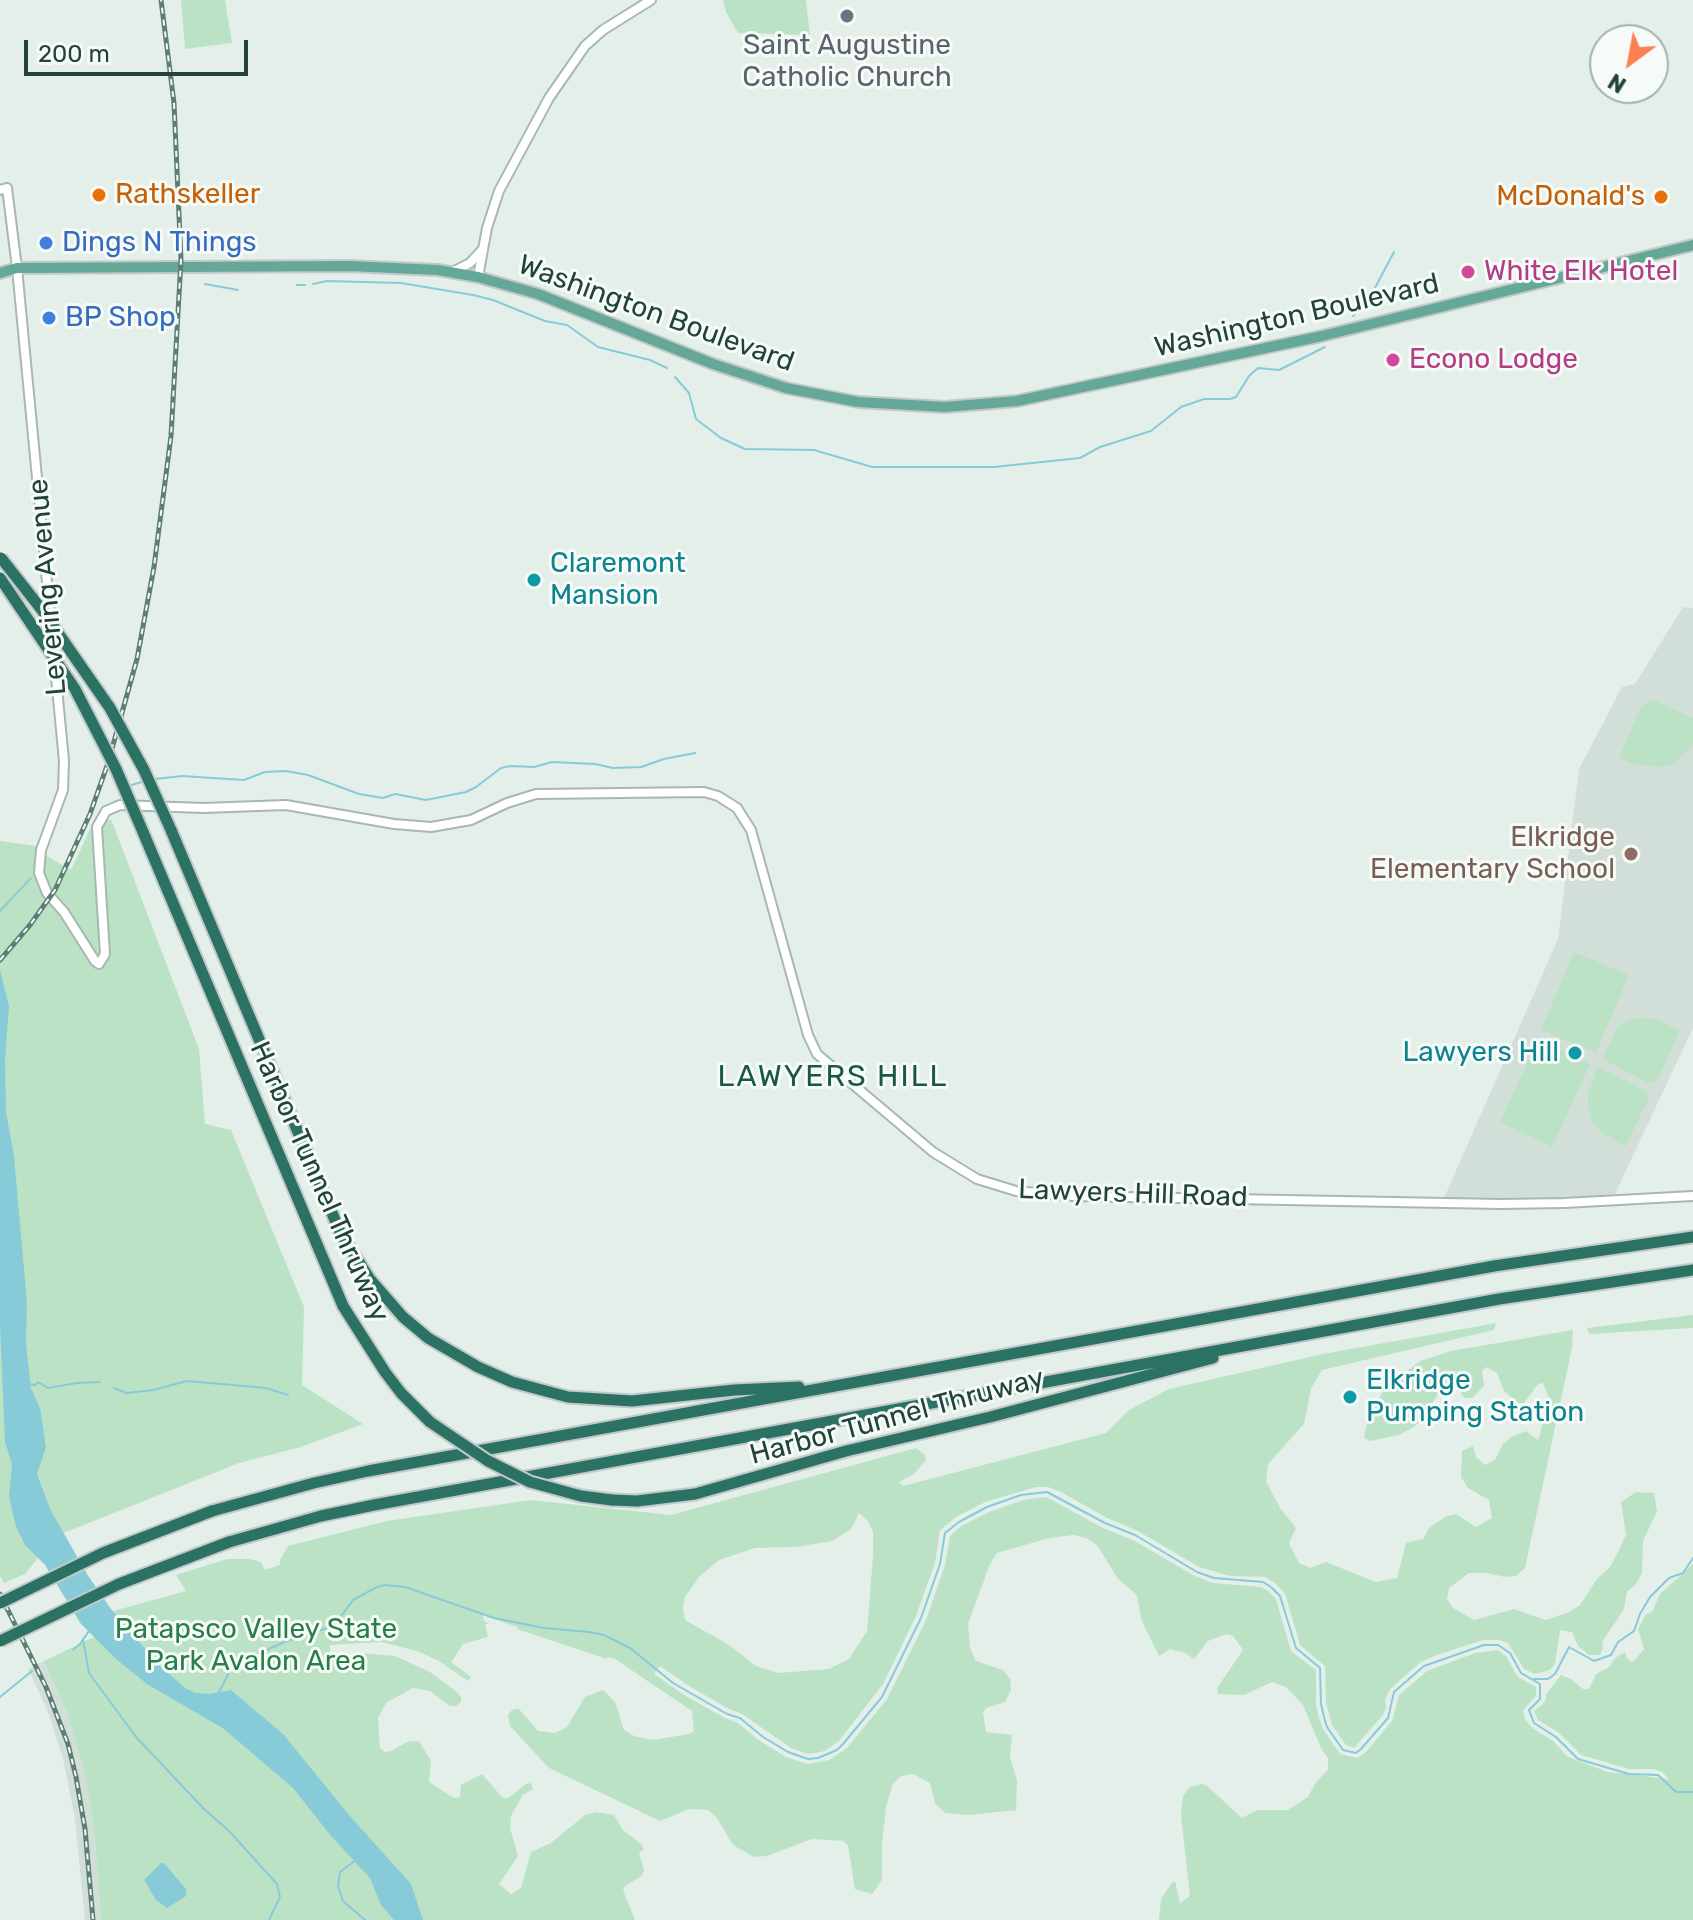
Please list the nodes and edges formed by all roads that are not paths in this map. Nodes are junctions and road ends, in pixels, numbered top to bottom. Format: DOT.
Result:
graph roads {
  1 [pos="651,0"];
  2 [pos="4,189"];
  3 [pos="1693,245"];
  4 [pos="482,250"];
  5 [pos="0,263"];
  6 [pos="17,268"];
  7 [pos="452,272"];
  8 [pos="0,273"];
  9 [pos="478,277"];
  10 [pos="1,558"];
  11 [pos="0,578"];
  12 [pos="99,964"];
  13 [pos="1693,1196"];
  14 [pos="1693,1237"];
  15 [pos="1693,1270"];
  16 [pos="1286,1338"];
  17 [pos="846,1385"];
  18 [pos="0,1603"];
  19 [pos="0,1641"];
  1 -- 4 [label="street"];
  2 -- 6 [label="street, Levering Avenue"];
  3 -- 9 [label="main road, Washington Boulevard"];
  4 -- 7 [label="street"];
  4 -- 9 [label="street"];
  5 -- 6 [label="main road, Washington Boulevard"];
  6 -- 7 [label="main road, Washington Boulevard"];
  6 -- 8 [label="main road, Washington Boulevard"];
  6 -- 12 [label="street, Levering Avenue"];
  7 -- 9 [label="main road, Washington Boulevard"];
  10 -- 17 [label="highway, Harbor Tunnel Thruway, bridge"];
  11 -- 16 [label="highway, Harbor Tunnel Thruway, bridge"];
  12 -- 13 [label="street, Lawyers Hill Road"];
  14 -- 17 [label="highway"];
  15 -- 16 [label="highway"];
  16 -- 19 [label="highway, bridge"];
  17 -- 18 [label="highway, bridge"];
}
